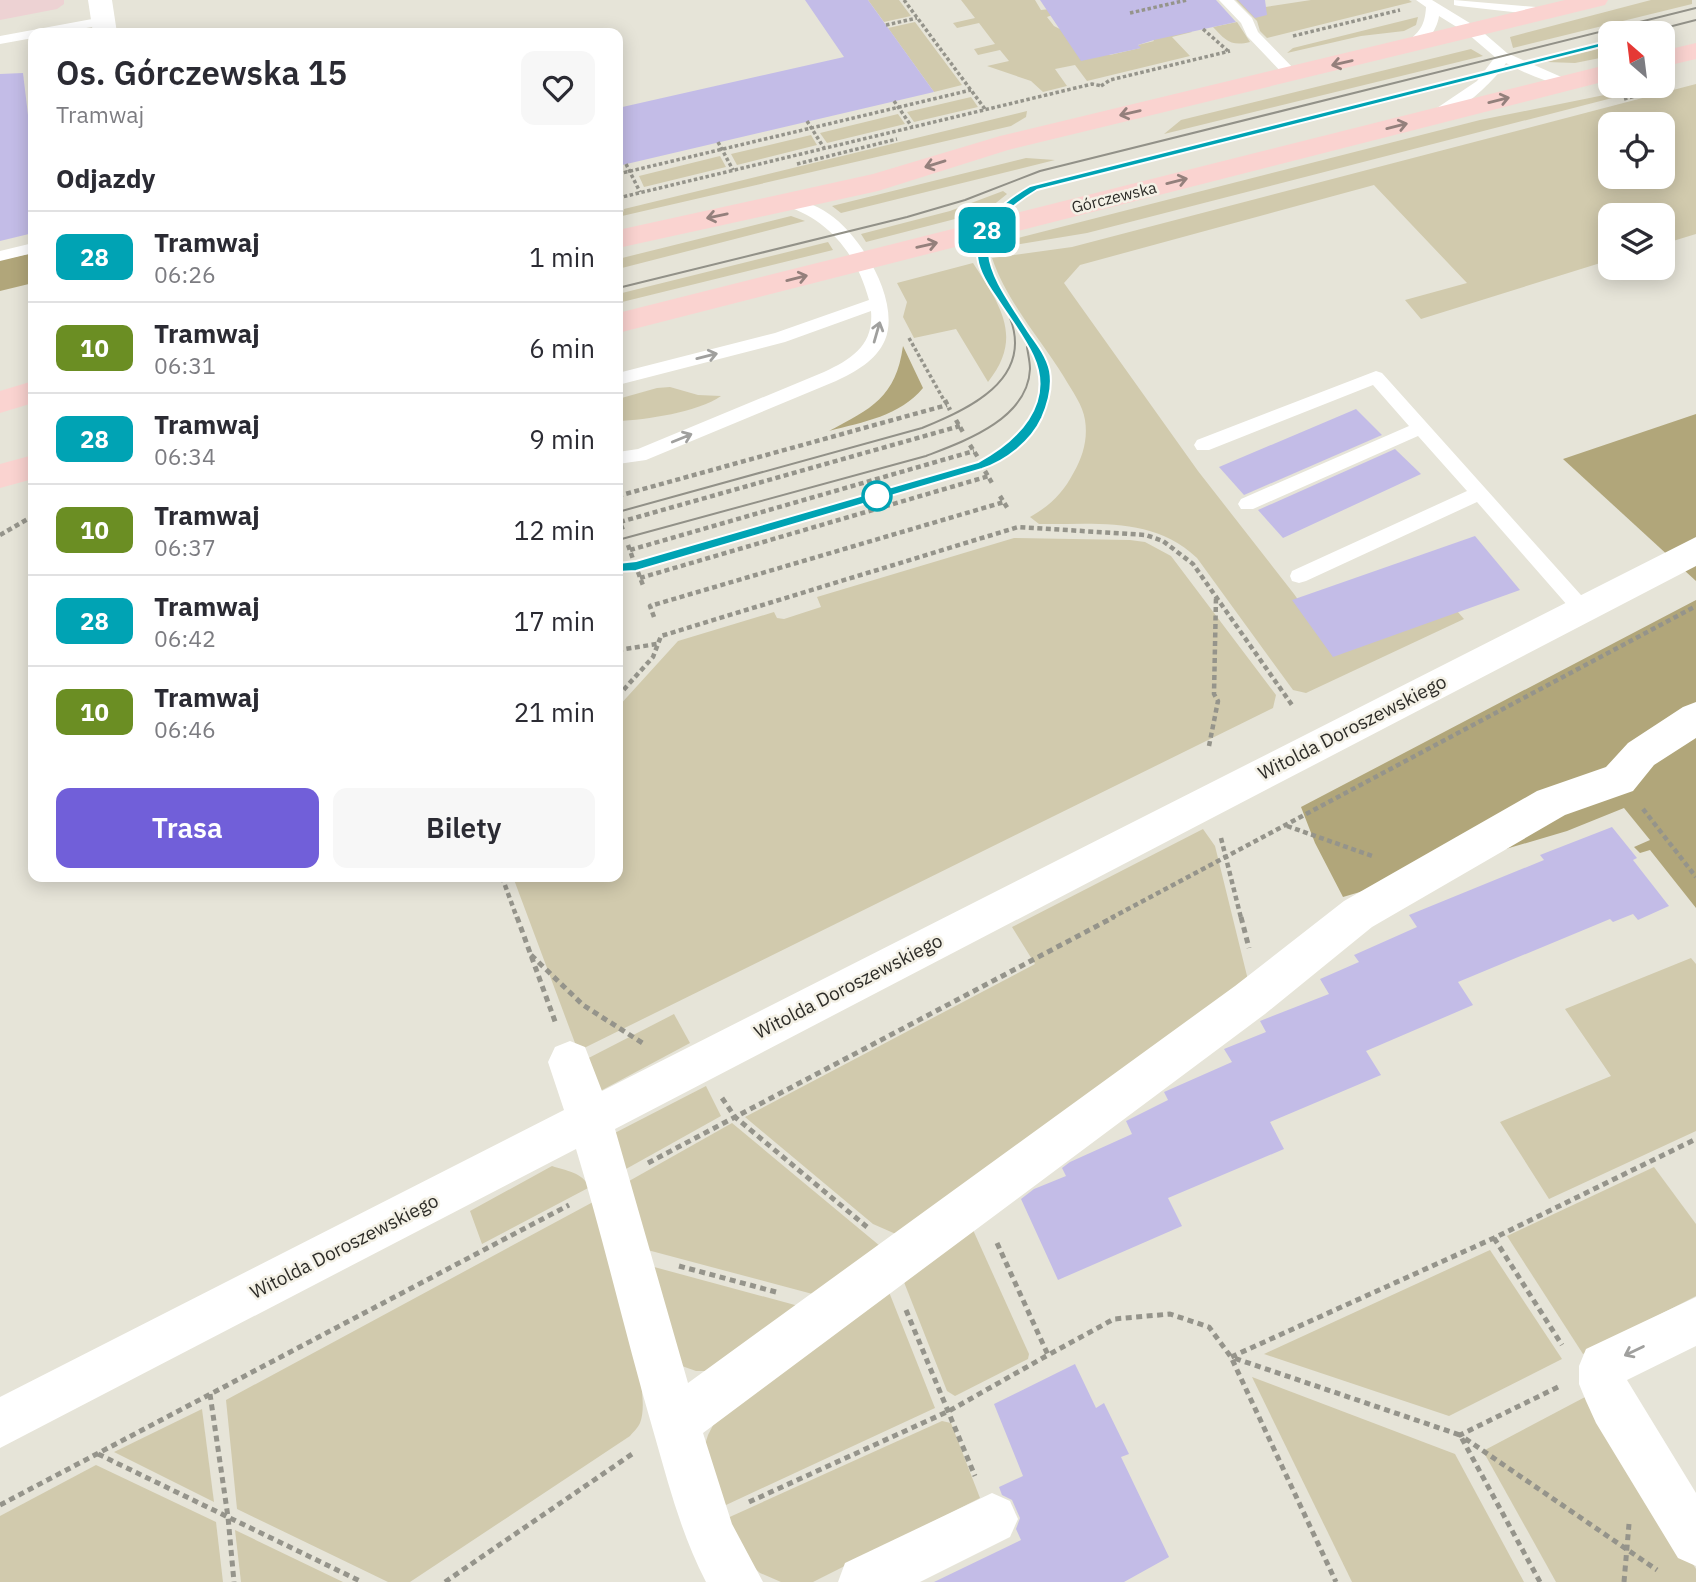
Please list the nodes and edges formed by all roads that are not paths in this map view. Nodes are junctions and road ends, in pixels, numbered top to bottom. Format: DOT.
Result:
graph roads {
  1 [pos="1226,0"];
  2 [pos="1596,0"];
  3 [pos="1458,1"];
  4 [pos="1428,4"];
  5 [pos="1548,12"];
  6 [pos="103,18"];
  7 [pos="61,28"];
  8 [pos="1473,31"];
  9 [pos="28,35"];
  10 [pos="0,40"];
  11 [pos="1409,47"];
  12 [pos="1696,51"];
  13 [pos="1502,56"];
  14 [pos="1675,56"];
  15 [pos="1292,75"];
  16 [pos="1598,75"];
  17 [pos="1568,83"];
  18 [pos="1433,117"];
  19 [pos="784,201"];
  20 [pos="623,238"];
  21 [pos="28,249"];
  22 [pos="0,256"];
  23 [pos="861,261"];
  24 [pos="878,303"];
  25 [pos="623,322"];
  26 [pos="623,378"];
  27 [pos="28,394"];
  28 [pos="0,402"];
  29 [pos="1421,428"];
  30 [pos="1203,445"];
  31 [pos="623,457"];
  32 [pos="28,468"];
  33 [pos="0,476"];
  34 [pos="1480,494"];
  35 [pos="1247,504"];
  36 [pos="1696,550"];
  37 [pos="1299,576"];
  38 [pos="1582,609"];
  39 [pos="1696,718"];
  40 [pos="570,1062"];
  41 [pos="590,1119"];
  42 [pos="1696,1321"];
  43 [pos="0,1423"];
  44 [pos="675,1423"];
  45 [pos="992,1519"];
  46 [pos="1696,1540"];
  47 [pos="737,1582"];
  48 [pos="864,1582"];
  1 -- 15 [label="lane"];
  2 -- 5 [label="main road"];
  3 -- 5 [label="lane"];
  3 -- 8 [label="lane"];
  4 -- 8 [label="lane"];
  4 -- 11 [label="lane"];
  5 -- 8 [label="main road"];
  6 -- 7 [label="lane"];
  8 -- 11 [label="main road"];
  8 -- 13 [label="lane"];
  9 -- 10 [label="lane"];
  11 -- 15 [label="main road, one-way"];
  12 -- 14 [label="main road"];
  13 -- 17 [label="lane"];
  13 -- 18 [label="lane"];
  15 -- 19 [label="main road, one-way"];
  16 -- 17 [label="main road, Górczewska"];
  18 -- 17 [label="main road, Górczewska, one-way"];
  23 -- 18 [label="main road, Górczewska, one-way"];
  19 -- 20 [label="main road, one-way"];
  19 -- 23 [label="lane"];
  21 -- 22 [label="lane"];
  23 -- 24 [label="lane"];
  25 -- 23 [label="main road, Górczewska, one-way"];
  26 -- 24 [label="lane, one-way"];
  31 -- 24 [label="lane, one-way"];
  27 -- 28 [label="main road"];
  29 -- 30 [label="lane"];
  29 -- 34 [label="lane"];
  29 -- 35 [label="lane"];
  32 -- 33 [label="main road"];
  34 -- 37 [label="lane"];
  34 -- 38 [label="lane"];
  36 -- 38 [label="street, Witolda Doroszewskiego"];
  38 -- 41 [label="street, Witolda Doroszewskiego"];
  39 -- 44 [label="street"];
  40 -- 41 [label="street"];
  41 -- 43 [label="street, Witolda Doroszewskiego"];
  41 -- 44 [label="street"];
  42 -- 46 [label="street, one-way"];
  44 -- 47 [label="street"];
  45 -- 48 [label="street"];
}
